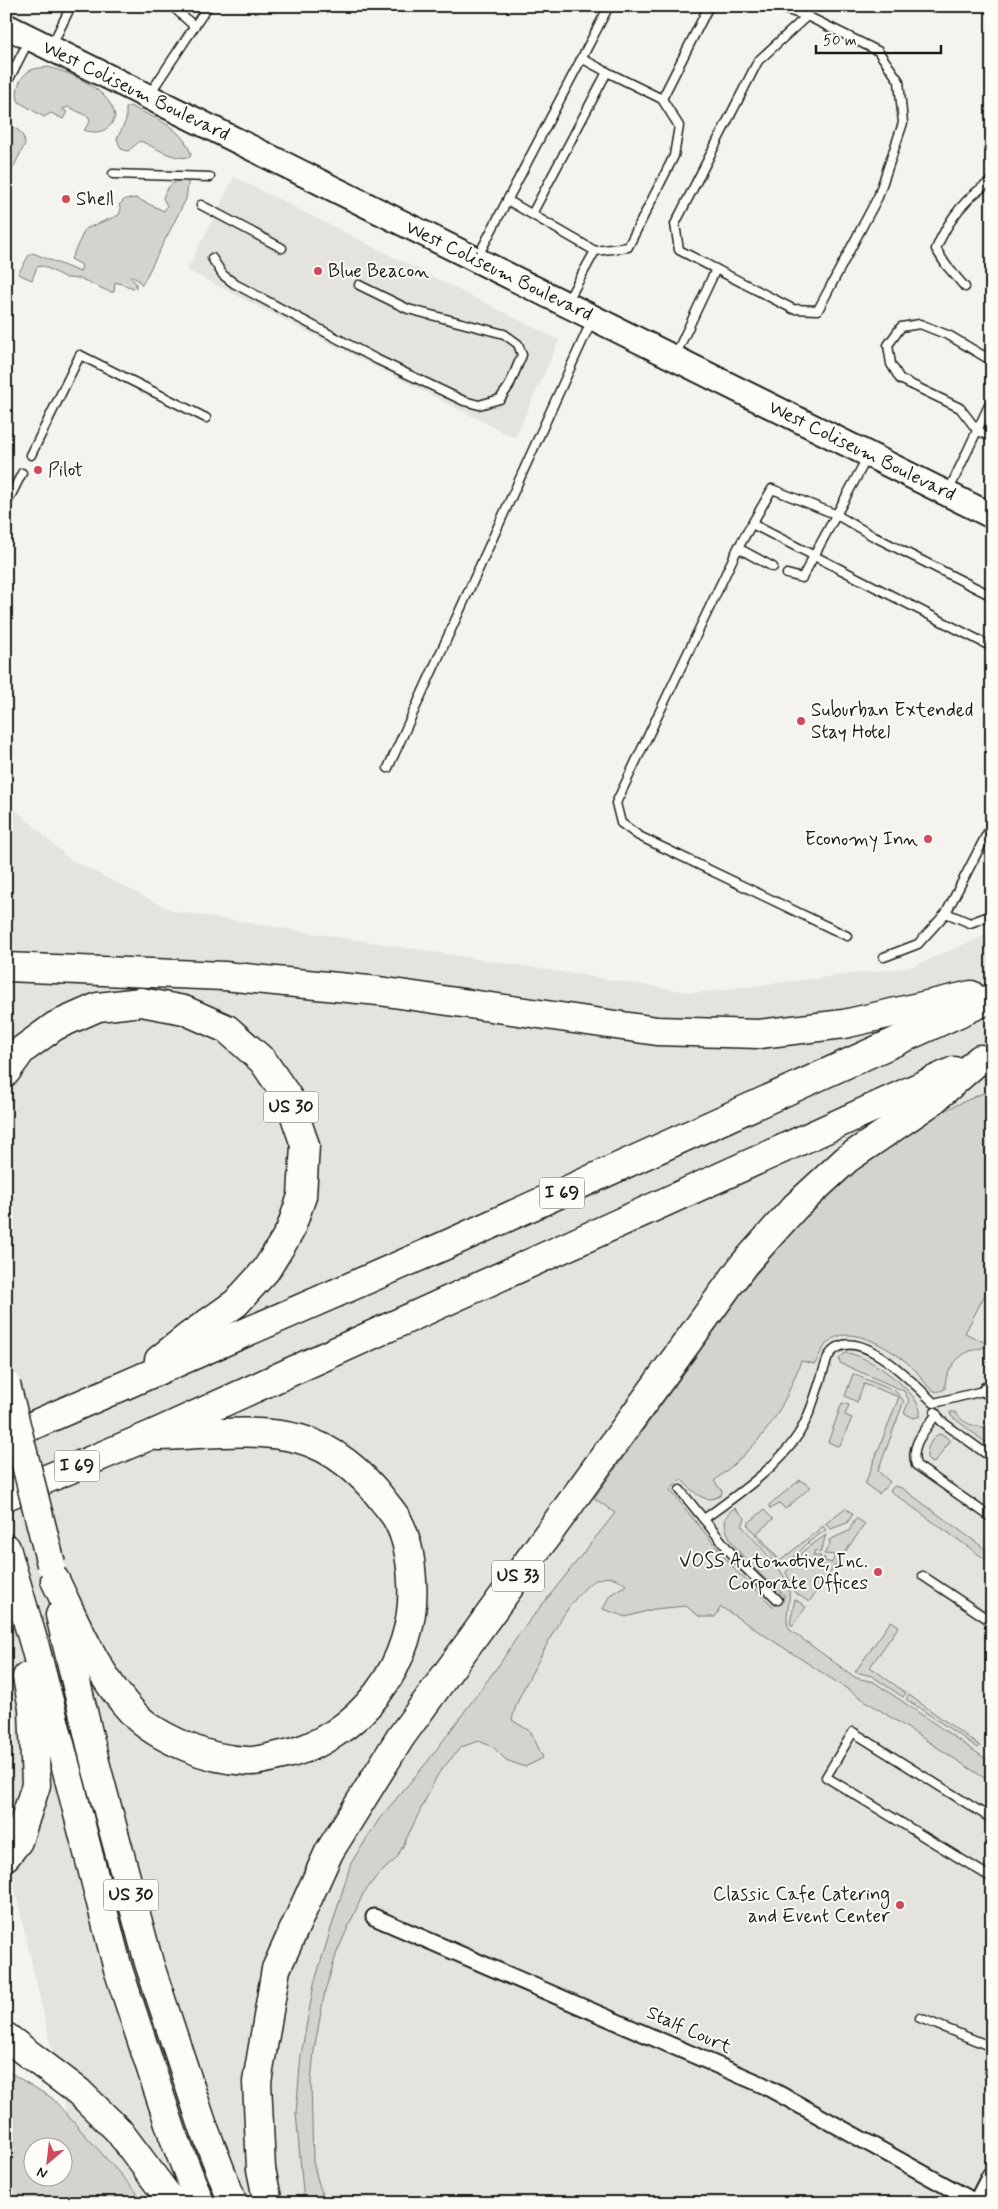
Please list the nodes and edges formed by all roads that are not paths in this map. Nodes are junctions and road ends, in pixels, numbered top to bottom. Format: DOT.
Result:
graph roads {
  1 [pos="71,6"];
  2 [pos="172,6"];
  3 [pos="208,6"];
  4 [pos="609,6"];
  5 [pos="709,6"];
  6 [pos="773,6"];
  7 [pos="807,16"];
  8 [pos="194,26"];
  9 [pos="20,35"];
  10 [pos="581,58"];
  11 [pos="606,72"];
  12 [pos="6,84"];
  13 [pos="148,97"];
  14 [pos="662,99"];
  15 [pos="113,174"];
  16 [pos="210,177"];
  17 [pos="992,181"];
  18 [pos="507,200"];
  19 [pos="201,204"];
  20 [pos="532,214"];
  21 [pos="282,248"];
  22 [pos="595,251"];
  23 [pos="212,258"];
  24 [pos="476,259"];
  25 [pos="716,269"];
  26 [pos="358,285"];
  27 [pos="965,287"];
  28 [pos="566,304"];
  29 [pos="593,318"];
  30 [pos="674,358"];
  31 [pos="992,361"];
  32 [pos="992,399"];
  33 [pos="206,418"];
  34 [pos="977,430"];
  35 [pos="992,438"];
  36 [pos="31,454"];
  37 [pos="869,455"];
  38 [pos="22,474"];
  39 [pos="948,494"];
  40 [pos="6,505"];
  41 [pos="835,514"];
  42 [pos="992,516"];
  43 [pos="752,524"];
  44 [pos="738,548"];
  45 [pos="814,554"];
  46 [pos="773,567"];
  47 [pos="787,574"];
  48 [pos="992,596"];
  49 [pos="992,647"];
  50 [pos="388,768"];
  51 [pos="992,824"];
  52 [pos="946,913"];
  53 [pos="992,915"];
  54 [pos="848,936"];
  55 [pos="884,957"];
  56 [pos="6,967"];
  57 [pos="992,990"];
  58 [pos="992,998"];
  59 [pos="986,1056"];
  60 [pos="6,1072"];
  61 [pos="131,1383"];
  62 [pos="6,1385"];
  63 [pos="990,1387"];
  64 [pos="934,1403"];
  65 [pos="936,1415"];
  66 [pos="149,1436"];
  67 [pos="6,1437"];
  68 [pos="992,1458"];
  69 [pos="680,1490"];
  70 [pos="6,1496"];
  71 [pos="992,1518"];
  72 [pos="704,1519"];
  73 [pos="6,1548"];
  74 [pos="53,1572"];
  75 [pos="923,1576"];
  76 [pos="16,1587"];
  77 [pos="778,1600"];
  78 [pos="992,1622"];
  79 [pos="992,1819"];
  80 [pos="6,1856"];
  81 [pos="992,1878"];
  82 [pos="374,1917"];
  83 [pos="920,2018"];
  84 [pos="6,2038"];
  85 [pos="992,2047"];
  86 [pos="992,2178"];
  87 [pos="173,2203"];
  88 [pos="200,2203"];
  89 [pos="233,2203"];
  90 [pos="268,2203"];
  91 [pos="978,2203"];
  1 -- 9 [label="lane"];
  2 -- 8 [label="lane"];
  3 -- 8 [label="lane"];
  4 -- 10 [label="lane"];
  5 -- 14 [label="lane"];
  6 -- 7 [label="lane"];
  7 -- 25 [label="lane"];
  7 -- 25 [label="lane"];
  8 -- 13 [label="lane"];
  9 -- 12 [label="lane"];
  9 -- 13 [label="main road, West Coliseum Boulevard"];
  10 -- 11 [label="lane"];
  10 -- 18 [label="lane"];
  11 -- 14 [label="lane"];
  11 -- 20 [label="lane"];
  13 -- 24 [label="main road, West Coliseum Boulevard"];
  14 -- 22 [label="lane"];
  15 -- 16 [label="lane"];
  17 -- 27 [label="lane"];
  18 -- 20 [label="lane"];
  18 -- 24 [label="lane"];
  19 -- 21 [label="lane"];
  20 -- 22 [label="lane"];
  22 -- 28 [label="lane"];
  23 -- 26 [label="lane"];
  24 -- 28 [label="main road, West Coliseum Boulevard"];
  25 -- 30 [label="lane"];
  28 -- 29 [label="main road, West Coliseum Boulevard"];
  29 -- 30 [label="main road, West Coliseum Boulevard"];
  29 -- 50 [label="lane"];
  30 -- 37 [label="main road, West Coliseum Boulevard"];
  31 -- 34 [label="lane"];
  32 -- 34 [label="lane"];
  33 -- 36 [label="lane"];
  34 -- 35 [label="lane"];
  34 -- 39 [label="lane"];
  37 -- 39 [label="main road, West Coliseum Boulevard"];
  37 -- 41 [label="lane"];
  38 -- 40 [label="lane"];
  39 -- 42 [label="main road, West Coliseum Boulevard"];
  41 -- 43 [label="lane"];
  41 -- 45 [label="lane"];
  41 -- 48 [label="lane"];
  43 -- 44 [label="lane"];
  43 -- 45 [label="lane"];
  44 -- 46 [label="lane"];
  44 -- 54 [label="lane"];
  45 -- 47 [label="lane"];
  45 -- 49 [label="lane"];
  51 -- 52 [label="lane"];
  52 -- 53 [label="lane"];
  52 -- 55 [label="lane"];
  56 -- 57 [label="highway"];
  58 -- 61 [label="highway, I 69"];
  59 -- 66 [label="highway, I 69"];
  59 -- 90 [label="highway, US 33"];
  60 -- 61 [label="highway, US 30"];
  61 -- 67 [label="highway, I 69"];
  62 -- 74 [label="highway, US 30, bridge"];
  63 -- 64 [label="lane"];
  64 -- 65 [label="lane"];
  64 -- 72 [label="lane"];
  65 -- 68 [label="lane"];
  65 -- 71 [label="lane"];
  66 -- 70 [label="highway, I 69"];
  66 -- 74 [label="highway"];
  69 -- 72 [label="lane"];
  72 -- 77 [label="lane"];
  73 -- 76 [label="highway"];
  74 -- 89 [label="highway, US 30"];
  75 -- 78 [label="lane"];
  76 -- 80 [label="highway"];
  76 -- 88 [label="highway"];
  79 -- 81 [label="lane"];
  82 -- 91 [label="street, Stalf Court"];
  83 -- 85 [label="lane"];
  84 -- 87 [label="highway"];
  86 -- 91 [label="main road"];
}
